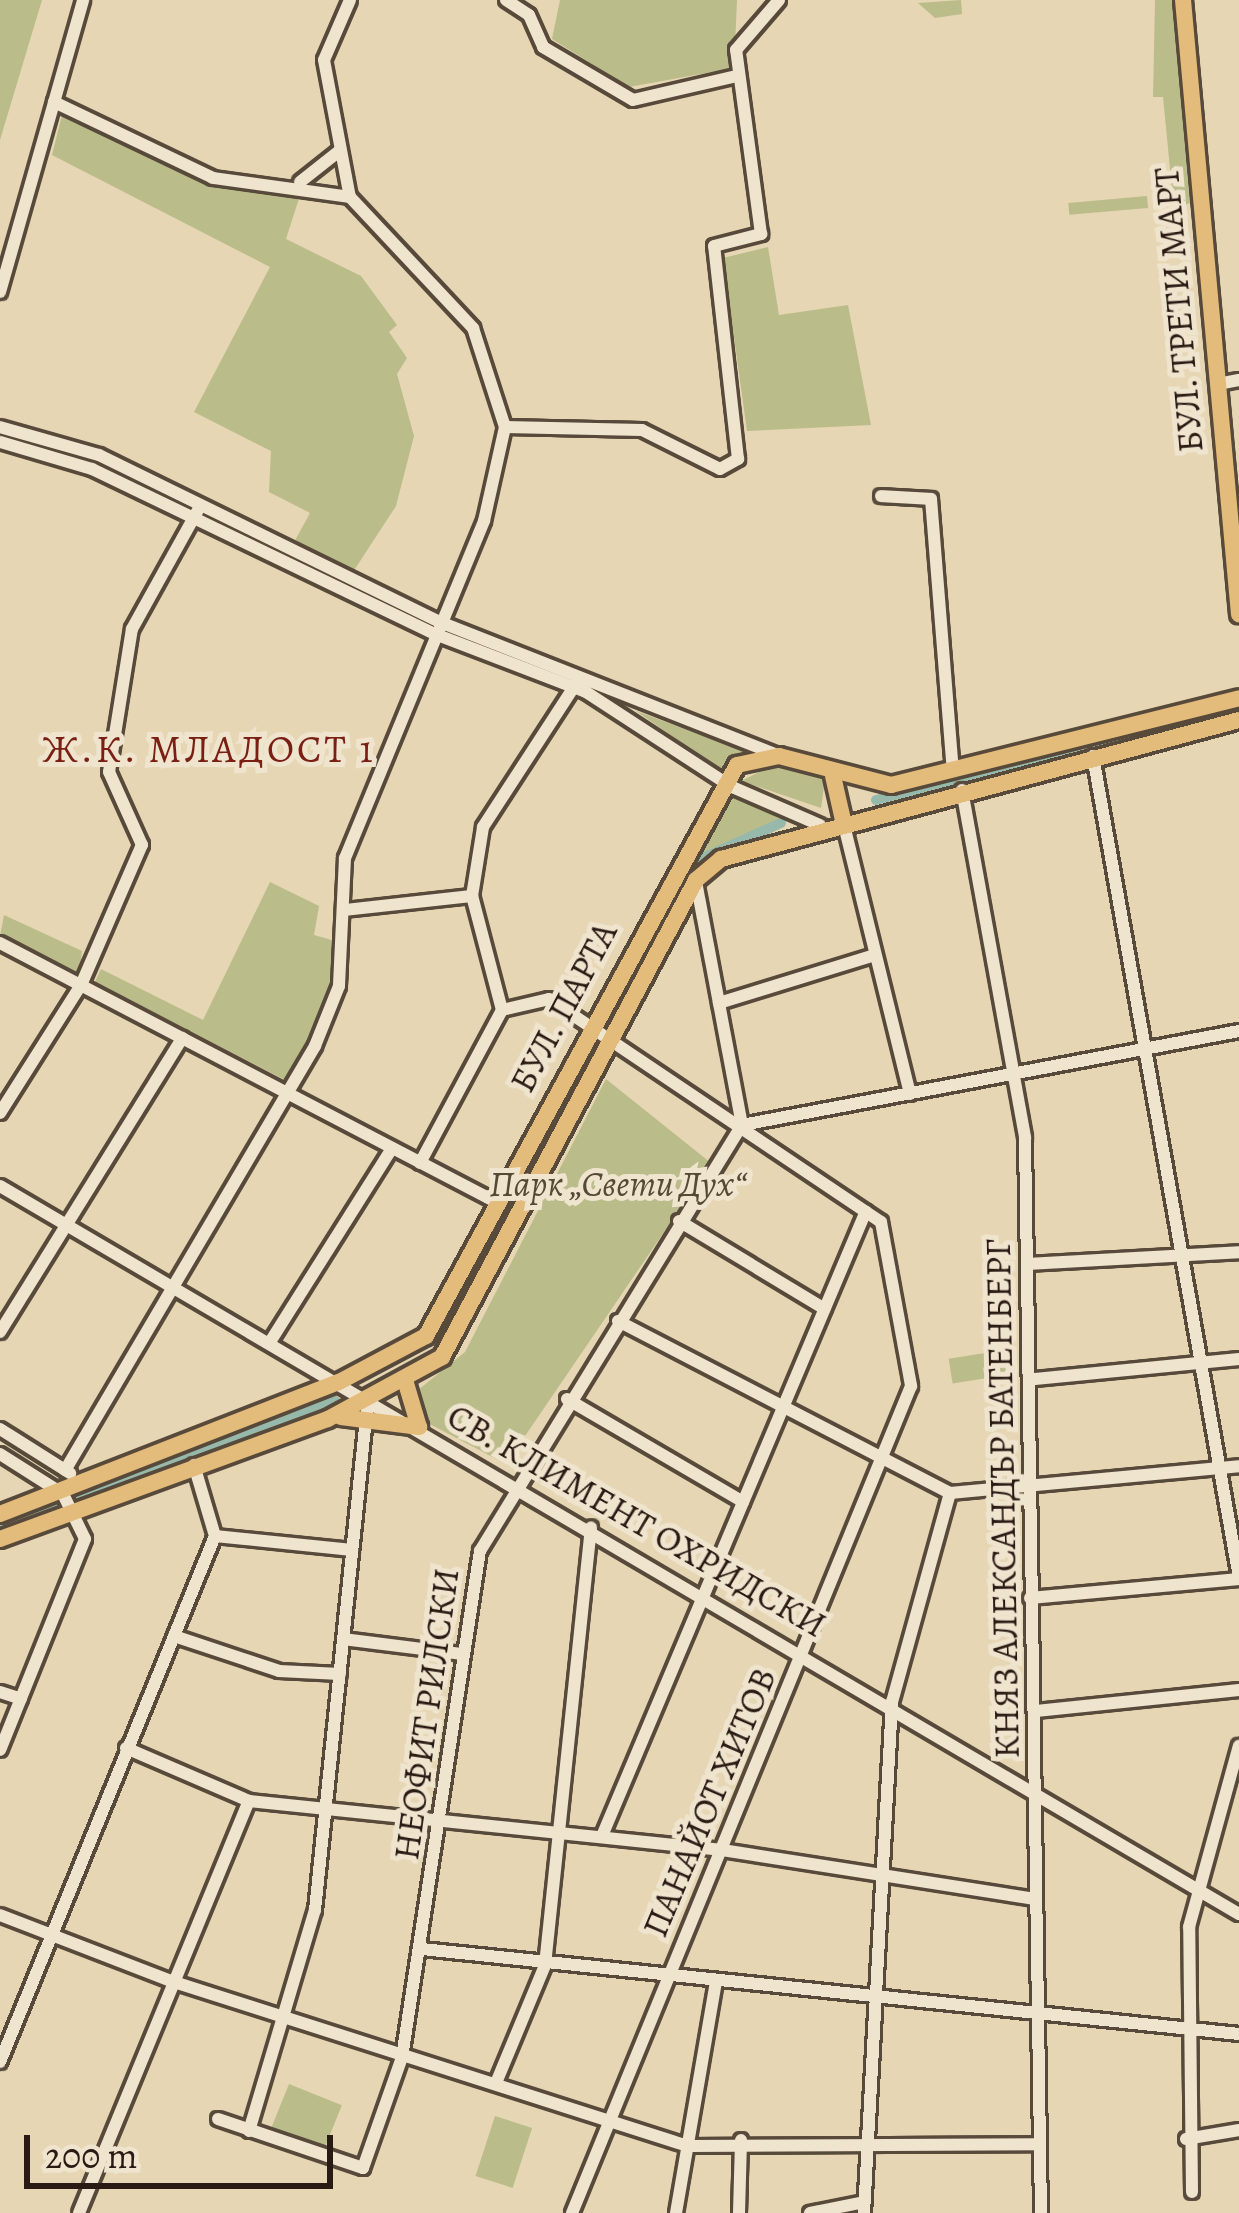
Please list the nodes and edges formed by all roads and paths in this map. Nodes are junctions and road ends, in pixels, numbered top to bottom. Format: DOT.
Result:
graph roads {
  1 [pos="83,0"];
  2 [pos="350,0"];
  3 [pos="506,0"];
  4 [pos="779,0"];
  5 [pos="1183,0"];
  6 [pos="737,76"];
  7 [pos="54,102"];
  8 [pos="338,152"];
  9 [pos="299,183"];
  10 [pos="350,197"];
  11 [pos="0,292"];
  12 [pos="1239,380"];
  13 [pos="1218,384"];
  14 [pos="0,427"];
  15 [pos="505,427"];
  16 [pos="0,442"];
  17 [pos="881,496"];
  18 [pos="1234,508"];
  19 [pos="199,509"];
  20 [pos="1239,614"];
  21 [pos="438,628"];
  22 [pos="577,682"];
  23 [pos="1239,698"];
  24 [pos="1239,720"];
  25 [pos="779,755"];
  26 [pos="1093,756"];
  27 [pos="953,770"];
  28 [pos="721,780"];
  29 [pos="835,785"];
  30 [pos="962,789"];
  31 [pos="843,820"];
  32 [pos="820,825"];
  33 [pos="696,880"];
  34 [pos="472,896"];
  35 [pos="345,910"];
  36 [pos="0,943"];
  37 [pos="875,955"];
  38 [pos="81,985"];
  39 [pos="719,1003"];
  40 [pos="502,1010"];
  41 [pos="604,1030"];
  42 [pos="1239,1031"];
  43 [pos="182,1038"];
  44 [pos="1150,1048"];
  45 [pos="1019,1073"];
  46 [pos="290,1094"];
  47 [pos="910,1094"];
  48 [pos="0,1113"];
  49 [pos="742,1125"];
  50 [pos="392,1148"];
  51 [pos="420,1162"];
  52 [pos="0,1186"];
  53 [pos="496,1202"];
  54 [pos="866,1210"];
  55 [pos="679,1221"];
  56 [pos="66,1225"];
  57 [pos="1239,1252"];
  58 [pos="1183,1255"];
  59 [pos="1027,1264"];
  60 [pos="170,1284"];
  61 [pos="825,1309"];
  62 [pos="618,1321"];
  63 [pos="0,1332"];
  64 [pos="270,1342"];
  65 [pos="1239,1359"];
  66 [pos="1201,1363"];
  67 [pos="1035,1379"];
  68 [pos="405,1380"];
  69 [pos="339,1382"];
  70 [pos="567,1399"];
  71 [pos="368,1407"];
  72 [pos="783,1407"];
  73 [pos="419,1427"];
  74 [pos="0,1429"];
  75 [pos="0,1454"];
  76 [pos="884,1459"];
  77 [pos="194,1465"];
  78 [pos="1239,1466"];
  79 [pos="1220,1467"];
  80 [pos="73,1475"];
  81 [pos="515,1484"];
  82 [pos="1036,1487"];
  83 [pos="950,1493"];
  84 [pos="67,1499"];
  85 [pos="743,1502"];
  86 [pos="0,1514"];
  87 [pos="591,1527"];
  88 [pos="214,1536"];
  89 [pos="0,1539"];
  90 [pos="352,1550"];
  91 [pos="1239,1578"];
  92 [pos="706,1592"];
  93 [pos="1030,1598"];
  94 [pos="174,1636"];
  95 [pos="343,1639"];
  96 [pos="461,1654"];
  97 [pos="805,1654"];
  98 [pos="340,1674"];
  99 [pos="1239,1690"];
  100 [pos="0,1692"];
  101 [pos="21,1699"];
  102 [pos="892,1702"];
  103 [pos="1036,1711"];
  104 [pos="1239,1746"];
  105 [pos="126,1748"];
  106 [pos="0,1750"];
  107 [pos="1038,1791"];
  108 [pos="249,1801"];
  109 [pos="1232,1803"];
  110 [pos="322,1807"];
  111 [pos="441,1815"];
  112 [pos="560,1832"];
  113 [pos="602,1836"];
  114 [pos="722,1850"];
  115 [pos="875,1876"];
  116 [pos="1196,1892"];
  117 [pos="1035,1899"];
  118 [pos="1239,1914"];
  119 [pos="0,1915"];
  120 [pos="53,1933"];
  121 [pos="422,1949"];
  122 [pos="545,1965"];
  123 [pos="671,1972"];
  124 [pos="174,1982"];
  125 [pos="716,1982"];
  126 [pos="874,2002"];
  127 [pos="289,2021"];
  128 [pos="1037,2021"];
  129 [pos="1182,2032"];
  130 [pos="1239,2034"];
  131 [pos="402,2057"];
  132 [pos="0,2062"];
  133 [pos="496,2084"];
  134 [pos="218,2119"];
  135 [pos="610,2121"];
  136 [pos="1239,2130"];
  137 [pos="249,2132"];
  138 [pos="864,2137"];
  139 [pos="1186,2139"];
  140 [pos="741,2140"];
  141 [pos="1038,2144"];
  142 [pos="688,2146"];
  143 [pos="1192,2192"];
  144 [pos="861,2208"];
  145 [pos="79,2213"];
  146 [pos="572,2213"];
  147 [pos="676,2213"];
  148 [pos="739,2213"];
  149 [pos="810,2213"];
  150 [pos="1041,2213"];
  1 -- 7 [label="street"];
  2 -- 8 [label="street"];
  3 -- 6 [label="street"];
  4 -- 6 [label="street"];
  5 -- 13 [label="main road, БУЛ. ТРЕТИ МАРТ"];
  6 -- 15 [label="street"];
  7 -- 9 [label="street"];
  7 -- 11 [label="street"];
  8 -- 9 [label="street"];
  8 -- 10 [label="street"];
  9 -- 10 [label="street"];
  10 -- 15 [label="street"];
  12 -- 13 [label="street"];
  13 -- 18 [label="main road, БУЛ. ТРЕТИ МАРТ"];
  14 -- 19 [label="street"];
  15 -- 21 [label="street"];
  16 -- 19 [label="street"];
  17 -- 27 [label="street"];
  18 -- 20 [label="main road, БУЛ. ТРЕТИ МАРТ"];
  19 -- 21 [label="street"];
  19 -- 38 [label="street"];
  21 -- 22 [label="street"];
  21 -- 35 [label="street"];
  22 -- 25 [label="street"];
  22 -- 28 [label="street"];
  22 -- 34 [label="street"];
  23 -- 27 [label="main road"];
  24 -- 26 [label="main road, БУЛ. ПАРТА"];
  25 -- 28 [label="main road"];
  25 -- 29 [label="main road"];
  26 -- 30 [label="main road, БУЛ. ПАРТА"];
  26 -- 44 [label="street"];
  27 -- 29 [label="main road"];
  28 -- 32 [label="street"];
  28 -- 41 [label="main road, БУЛ. ПАРТА"];
  29 -- 31 [label="main road"];
  29 -- 32 [label="main road"];
  30 -- 31 [label="main road, БУЛ. ПАРТА"];
  30 -- 45 [label="street, КНЯЗ АЛЕКСАНДЪР БАТЕНБЕРГ"];
  31 -- 32 [label="main road, БУЛ. ПАРТА"];
  31 -- 37 [label="street"];
  32 -- 33 [label="main road, БУЛ. ПАРТА"];
  33 -- 39 [label="street"];
  33 -- 41 [label="main road, БУЛ. ПАРТА"];
  34 -- 35 [label="street"];
  34 -- 40 [label="street"];
  35 -- 46 [label="street"];
  36 -- 38 [label="street"];
  37 -- 39 [label="street"];
  37 -- 47 [label="street"];
  38 -- 43 [label="street"];
  38 -- 48 [label="street"];
  39 -- 49 [label="street"];
  40 -- 41 [label="street"];
  40 -- 51 [label="street"];
  41 -- 49 [label="street"];
  41 -- 53 [label="main road, БУЛ. ПАРТА"];
  41 -- 68 [label="main road, БУЛ. ПАРТА"];
  42 -- 44 [label="street"];
  43 -- 46 [label="street"];
  43 -- 56 [label="street"];
  44 -- 45 [label="street"];
  44 -- 58 [label="street"];
  45 -- 47 [label="street"];
  45 -- 59 [label="street, КНЯЗ АЛЕКСАНДЪР БАТЕНБЕРГ"];
  46 -- 50 [label="street"];
  46 -- 60 [label="street"];
  47 -- 49 [label="street"];
  49 -- 54 [label="street"];
  49 -- 55 [label="street, НЕОФИТ РИЛСКИ"];
  50 -- 51 [label="street"];
  50 -- 64 [label="street"];
  51 -- 53 [label="street"];
  52 -- 56 [label="street"];
  53 -- 69 [label="main road, БУЛ. ПАРТА"];
  54 -- 61 [label="street"];
  54 -- 76 [label="street, ПАНАЙОТ ХИТОВ"];
  55 -- 61 [label="street"];
  55 -- 62 [label="street, НЕОФИТ РИЛСКИ"];
  56 -- 60 [label="street"];
  56 -- 63 [label="street"];
  57 -- 58 [label="street"];
  58 -- 59 [label="street"];
  58 -- 66 [label="street"];
  59 -- 67 [label="street, КНЯЗ АЛЕКСАНДЪР БАТЕНБЕРГ"];
  60 -- 64 [label="street"];
  60 -- 80 [label="street"];
  61 -- 72 [label="street"];
  62 -- 70 [label="street, НЕОФИТ РИЛСКИ"];
  62 -- 72 [label="street"];
  64 -- 69 [label="street"];
  65 -- 66 [label="street"];
  66 -- 67 [label="street"];
  66 -- 79 [label="street"];
  67 -- 82 [label="street, КНЯЗ АЛЕКСАНДЪР БАТЕНБЕРГ"];
  68 -- 71 [label="main road, БУЛ. ПАРТА"];
  68 -- 73 [label="main road"];
  69 -- 71 [label="street"];
  69 -- 80 [label="main road, БУЛ. ПАРТА"];
  70 -- 81 [label="street, НЕОФИТ РИЛСКИ"];
  70 -- 85 [label="street"];
  71 -- 73 [label="main road"];
  71 -- 77 [label="main road, БУЛ. ПАРТА"];
  71 -- 90 [label="street"];
  72 -- 76 [label="street"];
  72 -- 85 [label="street"];
  73 -- 81 [label="street, СВ. КЛИМЕНТ ОХРИДСКИ"];
  74 -- 80 [label="street"];
  75 -- 84 [label="street"];
  76 -- 83 [label="street"];
  76 -- 97 [label="street, ПАНАЙОТ ХИТОВ"];
  77 -- 84 [label="main road, БУЛ. ПАРТА"];
  77 -- 88 [label="street"];
  78 -- 79 [label="street"];
  79 -- 82 [label="street"];
  79 -- 91 [label="street"];
  80 -- 84 [label="main road, БУЛ. ПАРТА"];
  81 -- 87 [label="street, СВ. КЛИМЕНТ ОХРИДСКИ"];
  81 -- 96 [label="street, НЕОФИТ РИЛСКИ"];
  82 -- 83 [label="street"];
  82 -- 93 [label="street, КНЯЗ АЛЕКСАНДЪР БАТЕНБЕРГ"];
  83 -- 102 [label="street"];
  84 -- 86 [label="main road, БУЛ. ПАРТА"];
  84 -- 89 [label="main road, БУЛ. ПАРТА"];
  84 -- 101 [label="street"];
  85 -- 92 [label="street"];
  87 -- 92 [label="street, СВ. КЛИМЕНТ ОХРИДСКИ"];
  87 -- 112 [label="street"];
  88 -- 90 [label="street"];
  88 -- 94 [label="street"];
  90 -- 95 [label="street"];
  91 -- 93 [label="street"];
  92 -- 97 [label="street, СВ. КЛИМЕНТ ОХРИДСКИ"];
  92 -- 113 [label="street"];
  93 -- 103 [label="street, КНЯЗ АЛЕКСАНДЪР БАТЕНБЕРГ"];
  94 -- 98 [label="street"];
  94 -- 105 [label="street"];
  95 -- 96 [label="street"];
  95 -- 98 [label="street"];
  96 -- 111 [label="street, НЕОФИТ РИЛСКИ"];
  97 -- 102 [label="street, СВ. КЛИМЕНТ ОХРИДСКИ"];
  97 -- 114 [label="street, ПАНАЙОТ ХИТОВ"];
  98 -- 110 [label="street"];
  99 -- 103 [label="street"];
  100 -- 101 [label="street"];
  101 -- 106 [label="street"];
  102 -- 107 [label="street, СВ. КЛИМЕНТ ОХРИДСКИ"];
  102 -- 115 [label="street"];
  103 -- 107 [label="street, КНЯЗ АЛЕКСАНДЪР БАТЕНБЕРГ"];
  104 -- 109 [label="street"];
  105 -- 108 [label="street"];
  105 -- 120 [label="street"];
  107 -- 116 [label="street, СВ. КЛИМЕНТ ОХРИДСКИ"];
  107 -- 117 [label="street, КНЯЗ АЛЕКСАНДЪР БАТЕНБЕРГ"];
  108 -- 110 [label="street"];
  108 -- 124 [label="street"];
  109 -- 116 [label="street"];
  110 -- 111 [label="street"];
  110 -- 127 [label="street"];
  111 -- 112 [label="street"];
  111 -- 121 [label="street, НЕОФИТ РИЛСКИ"];
  112 -- 113 [label="street"];
  112 -- 122 [label="street"];
  113 -- 114 [label="street"];
  114 -- 115 [label="street"];
  114 -- 123 [label="street, ПАНАЙОТ ХИТОВ"];
  115 -- 117 [label="street"];
  115 -- 126 [label="street"];
  116 -- 118 [label="street, СВ. КЛИМЕНТ ОХРИДСКИ"];
  116 -- 129 [label="street"];
  117 -- 128 [label="street, КНЯЗ АЛЕКСАНДЪР БАТЕНБЕРГ"];
  119 -- 120 [label="street"];
  120 -- 124 [label="street"];
  120 -- 132 [label="street"];
  121 -- 122 [label="street"];
  121 -- 131 [label="street, НЕОФИТ РИЛСКИ"];
  122 -- 123 [label="street"];
  122 -- 133 [label="street"];
  123 -- 125 [label="street"];
  123 -- 135 [label="street, ПАНАЙОТ ХИТОВ"];
  124 -- 127 [label="street"];
  124 -- 145 [label="street"];
  125 -- 126 [label="street"];
  125 -- 142 [label="street"];
  126 -- 128 [label="street"];
  126 -- 138 [label="street"];
  127 -- 131 [label="street"];
  127 -- 137 [label="street"];
  128 -- 129 [label="street"];
  128 -- 141 [label="street, КНЯЗ АЛЕКСАНДЪР БАТЕНБЕРГ"];
  129 -- 130 [label="street"];
  129 -- 139 [label="street"];
  131 -- 133 [label="street"];
  131 -- 137 [label="street, НЕОФИТ РИЛСКИ"];
  133 -- 135 [label="street"];
  134 -- 137 [label="street"];
  135 -- 142 [label="street"];
  135 -- 146 [label="street, ПАНАЙОТ ХИТОВ"];
  136 -- 139 [label="street"];
  138 -- 140 [label="street"];
  138 -- 141 [label="street"];
  138 -- 144 [label="street"];
  139 -- 143 [label="street"];
  140 -- 142 [label="street"];
  140 -- 148 [label="street"];
  141 -- 150 [label="street, КНЯЗ АЛЕКСАНДЪР БАТЕНБЕРГ"];
  142 -- 147 [label="street"];
  144 -- 149 [label="street"];
}
